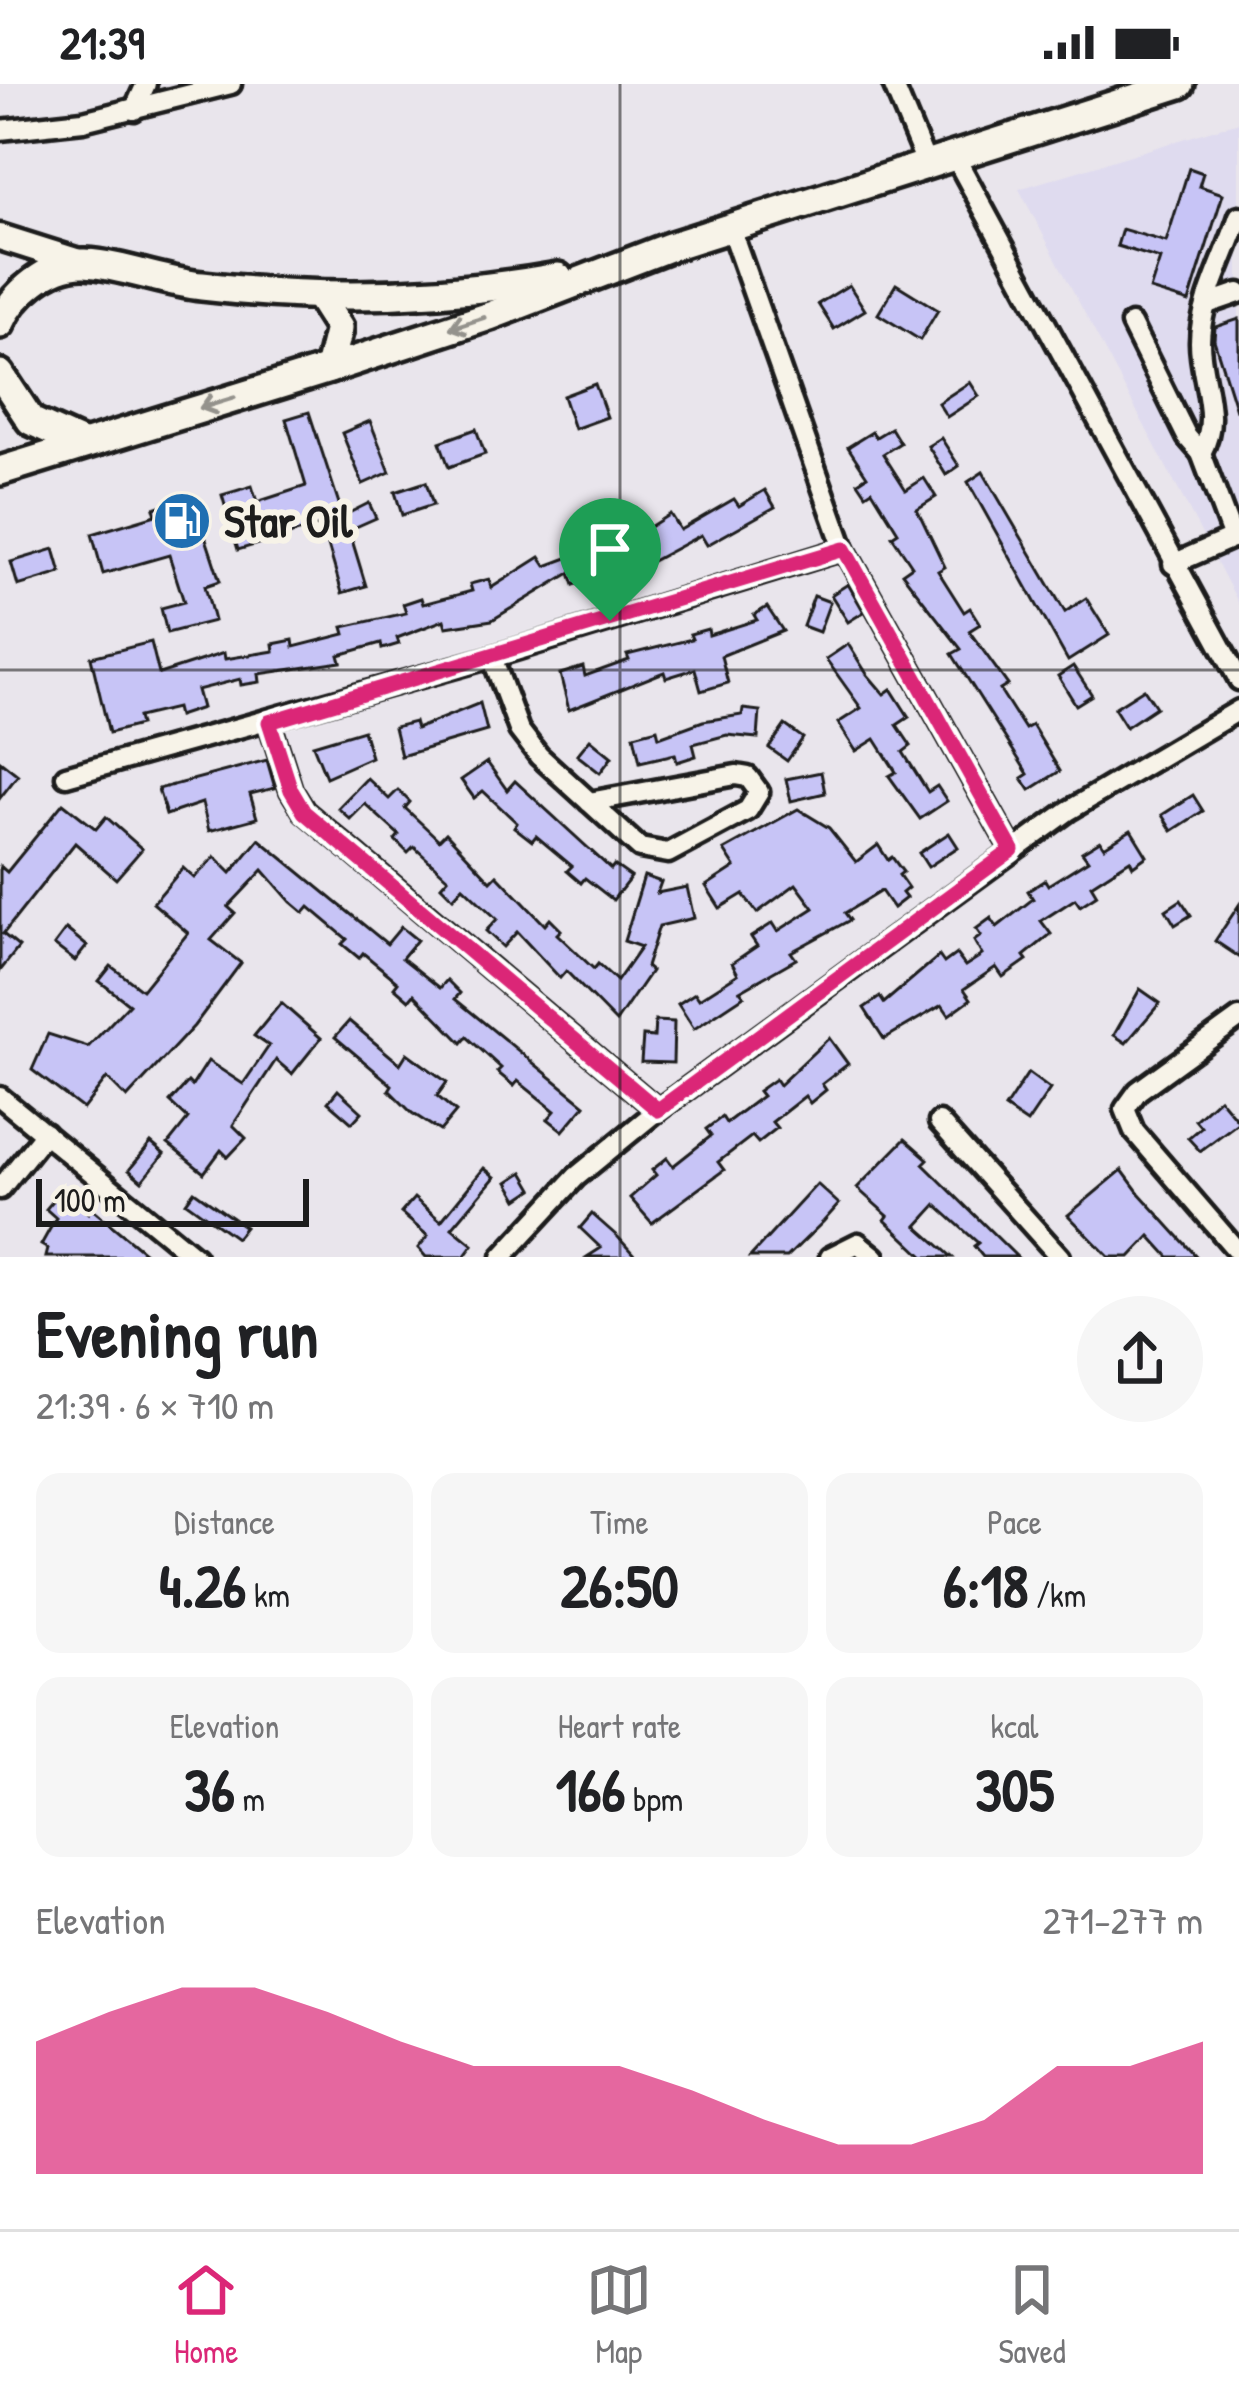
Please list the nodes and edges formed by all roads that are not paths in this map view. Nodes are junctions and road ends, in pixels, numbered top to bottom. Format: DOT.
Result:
graph roads {
  1 [pos="146,84"];
  2 [pos="231,84"];
  3 [pos="892,84"];
  4 [pos="1180,84"];
  5 [pos="134,110"];
  6 [pos="0,130"];
  7 [pos="953,153"];
  8 [pos="926,163"];
  9 [pos="1239,216"];
  10 [pos="730,227"];
  11 [pos="0,237"];
  12 [pos="1234,248"];
  13 [pos="82,263"];
  14 [pos="616,267"];
  15 [pos="1239,293"];
  16 [pos="318,295"];
  17 [pos="1210,303"];
  18 [pos="0,324"];
  19 [pos="1131,325"];
  20 [pos="329,369"];
  21 [pos="0,374"];
  22 [pos="82,443"];
  23 [pos="1201,453"];
  24 [pos="0,471"];
  25 [pos="1236,537"];
  26 [pos="844,549"];
  27 [pos="1173,564"];
  28 [pos="492,657"];
  29 [pos="1239,680"];
  30 [pos="1239,710"];
  31 [pos="269,722"];
  32 [pos="66,776"];
  33 [pos="589,802"];
  34 [pos="1012,850"];
  35 [pos="1239,1018"];
  36 [pos="0,1096"];
  37 [pos="658,1110"];
  38 [pos="939,1122"];
  39 [pos="45,1133"];
  40 [pos="0,1190"];
  41 [pos="1239,1253"];
  42 [pos="195,1257"];
  43 [pos="502,1257"];
  44 [pos="830,1257"];
  45 [pos="875,1257"];
  46 [pos="1060,1257"];
  1 -- 5 [label="street"];
  2 -- 5 [label="street"];
  3 -- 8 [label="street"];
  4 -- 7 [label="highway"];
  5 -- 6 [label="street"];
  7 -- 8 [label="highway"];
  7 -- 27 [label="street"];
  8 -- 10 [label="highway"];
  9 -- 12 [label="street"];
  10 -- 14 [label="highway"];
  10 -- 26 [label="street"];
  11 -- 13 [label="main road"];
  12 -- 17 [label="street"];
  13 -- 16 [label="highway"];
  13 -- 18 [label="highway"];
  14 -- 16 [label="highway"];
  14 -- 20 [label="highway, one-way"];
  15 -- 17 [label="street"];
  16 -- 20 [label="highway"];
  17 -- 23 [label="street"];
  19 -- 23 [label="street"];
  20 -- 22 [label="highway, one-way"];
  21 -- 22 [label="highway"];
  22 -- 24 [label="highway"];
  23 -- 25 [label="street"];
  25 -- 27 [label="street"];
  26 -- 28 [label="street"];
  26 -- 34 [label="street"];
  27 -- 29 [label="street"];
  28 -- 31 [label="street"];
  28 -- 33 [label="street"];
  30 -- 34 [label="street"];
  31 -- 32 [label="street"];
  31 -- 37 [label="street"];
  33 -- 33 [label="street"];
  34 -- 37 [label="street"];
  35 -- 41 [label="street"];
  36 -- 39 [label="street"];
  37 -- 43 [label="street"];
  38 -- 46 [label="street"];
  39 -- 40 [label="street"];
  39 -- 42 [label="street"];
  44 -- 45 [label="street"];
}
